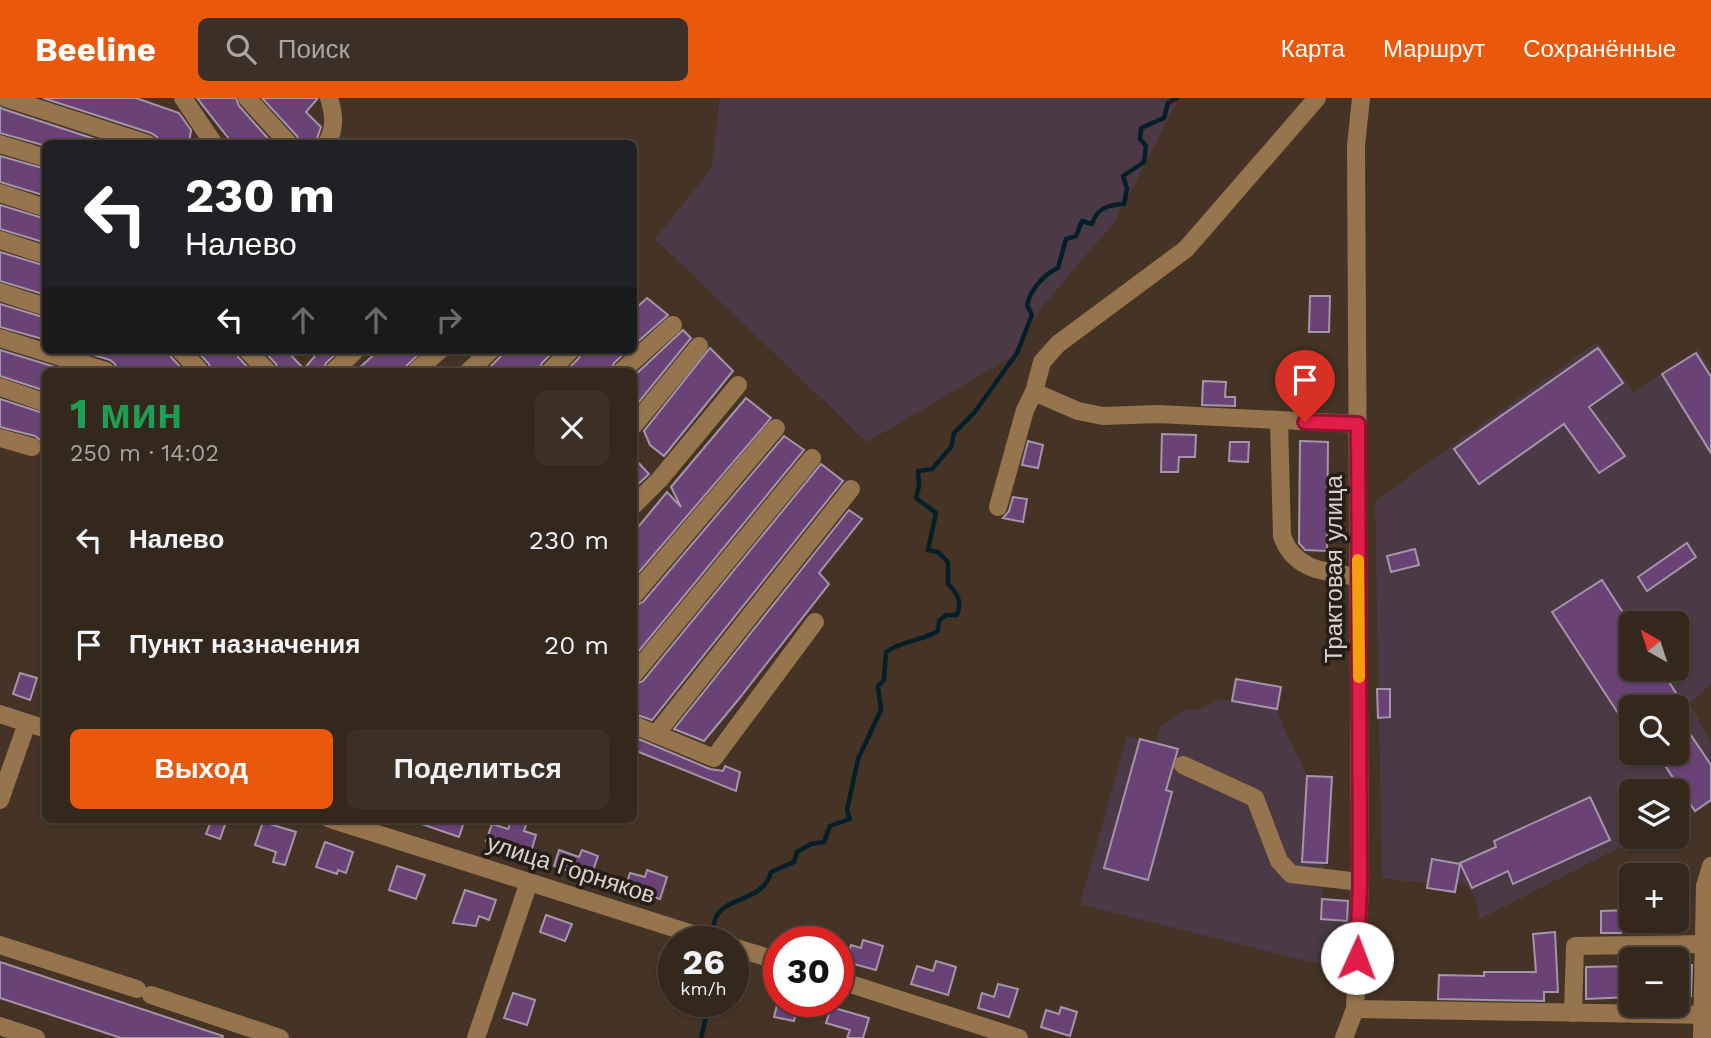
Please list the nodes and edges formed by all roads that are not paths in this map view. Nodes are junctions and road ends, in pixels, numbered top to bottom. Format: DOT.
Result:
graph roads {
  1 [pos="6,98"];
  2 [pos="183,98"];
  3 [pos="247,98"];
  4 [pos="328,98"];
  5 [pos="1317,98"];
  6 [pos="1361,98"];
  7 [pos="136,140"];
  8 [pos="211,140"];
  9 [pos="285,140"];
  10 [pos="328,140"];
  11 [pos="0,144"];
  12 [pos="42,157"];
  13 [pos="0,193"];
  14 [pos="42,207"];
  15 [pos="0,240"];
  16 [pos="42,254"];
  17 [pos="0,292"];
  18 [pos="42,306"];
  19 [pos="673,325"];
  20 [pos="0,338"];
  21 [pos="699,346"];
  22 [pos="42,351"];
  23 [pos="51,354"];
  24 [pos="184,354"];
  25 [pos="251,354"];
  26 [pos="352,354"];
  27 [pos="435,354"];
  28 [pos="487,354"];
  29 [pos="567,354"];
  30 [pos="96,368"];
  31 [pos="197,368"];
  32 [pos="264,368"];
  33 [pos="337,368"];
  34 [pos="419,368"];
  35 [pos="473,368"];
  36 [pos="553,368"];
  37 [pos="625,368"];
  38 [pos="738,385"];
  39 [pos="0,387"];
  40 [pos="1034,392"];
  41 [pos="42,402"];
  42 [pos="637,421"];
  43 [pos="1279,421"];
  44 [pos="1358,424"];
  45 [pos="776,428"];
  46 [pos="0,438"];
  47 [pos="32,447"];
  48 [pos="812,458"];
  49 [pos="851,489"];
  50 [pos="637,502"];
  51 [pos="998,507"];
  52 [pos="1358,577"];
  53 [pos="637,592"];
  54 [pos="816,622"];
  55 [pos="637,670"];
  56 [pos="0,714"];
  57 [pos="27,723"];
  58 [pos="637,726"];
  59 [pos="42,728"];
  60 [pos="656,734"];
  61 [pos="1183,765"];
  62 [pos="0,800"];
  63 [pos="343,823"];
  64 [pos="1711,866"];
  65 [pos="529,882"];
  66 [pos="1360,882"];
  67 [pos="668,926"];
  68 [pos="1704,944"];
  69 [pos="0,945"];
  70 [pos="854,985"];
  71 [pos="1355,1009"];
  72 [pos="1573,1013"];
  73 [pos="1707,1015"];
  74 [pos="0,1026"];
  75 [pos="36,1038"];
  76 [pos="280,1038"];
  77 [pos="476,1038"];
  78 [pos="1019,1038"];
  79 [pos="1344,1038"];
  80 [pos="1702,1038"];
  1 -- 7 [label="street"];
  2 -- 8 [label="street"];
  3 -- 9 [label="street"];
  4 -- 10 [label="street"];
  5 -- 40 [label="street"];
  6 -- 44 [label="street, Трактовая улица"];
  11 -- 12 [label="street"];
  13 -- 14 [label="street"];
  15 -- 16 [label="street"];
  17 -- 18 [label="street"];
  19 -- 37 [label="street"];
  20 -- 22 [label="street"];
  21 -- 42 [label="street"];
  23 -- 30 [label="street"];
  24 -- 31 [label="street"];
  25 -- 32 [label="street"];
  26 -- 33 [label="street"];
  27 -- 34 [label="street"];
  28 -- 35 [label="street"];
  29 -- 36 [label="street"];
  38 -- 50 [label="street"];
  39 -- 41 [label="street"];
  40 -- 43 [label="street"];
  40 -- 51 [label="street"];
  43 -- 44 [label="street"];
  43 -- 52 [label="street"];
  44 -- 52 [label="street, Трактовая улица"];
  45 -- 53 [label="street"];
  46 -- 47 [label="street"];
  48 -- 55 [label="street"];
  49 -- 60 [label="street"];
  52 -- 66 [label="street, Трактовая улица"];
  54 -- 60 [label="street"];
  56 -- 57 [label="street"];
  57 -- 59 [label="street"];
  57 -- 62 [label="street"];
  58 -- 60 [label="street"];
  61 -- 66 [label="street"];
  63 -- 65 [label="street, улица Горняков"];
  64 -- 68 [label="street"];
  65 -- 67 [label="street, улица Горняков"];
  65 -- 77 [label="street"];
  66 -- 71 [label="street, Трактовая улица"];
  68 -- 72 [label="street"];
  68 -- 73 [label="street"];
  69 -- 76 [label="street"];
  70 -- 78 [label="street"];
  71 -- 72 [label="street"];
  71 -- 79 [label="street, Трактовая улица"];
  72 -- 73 [label="street"];
  73 -- 80 [label="street"];
  74 -- 75 [label="street"];
}
